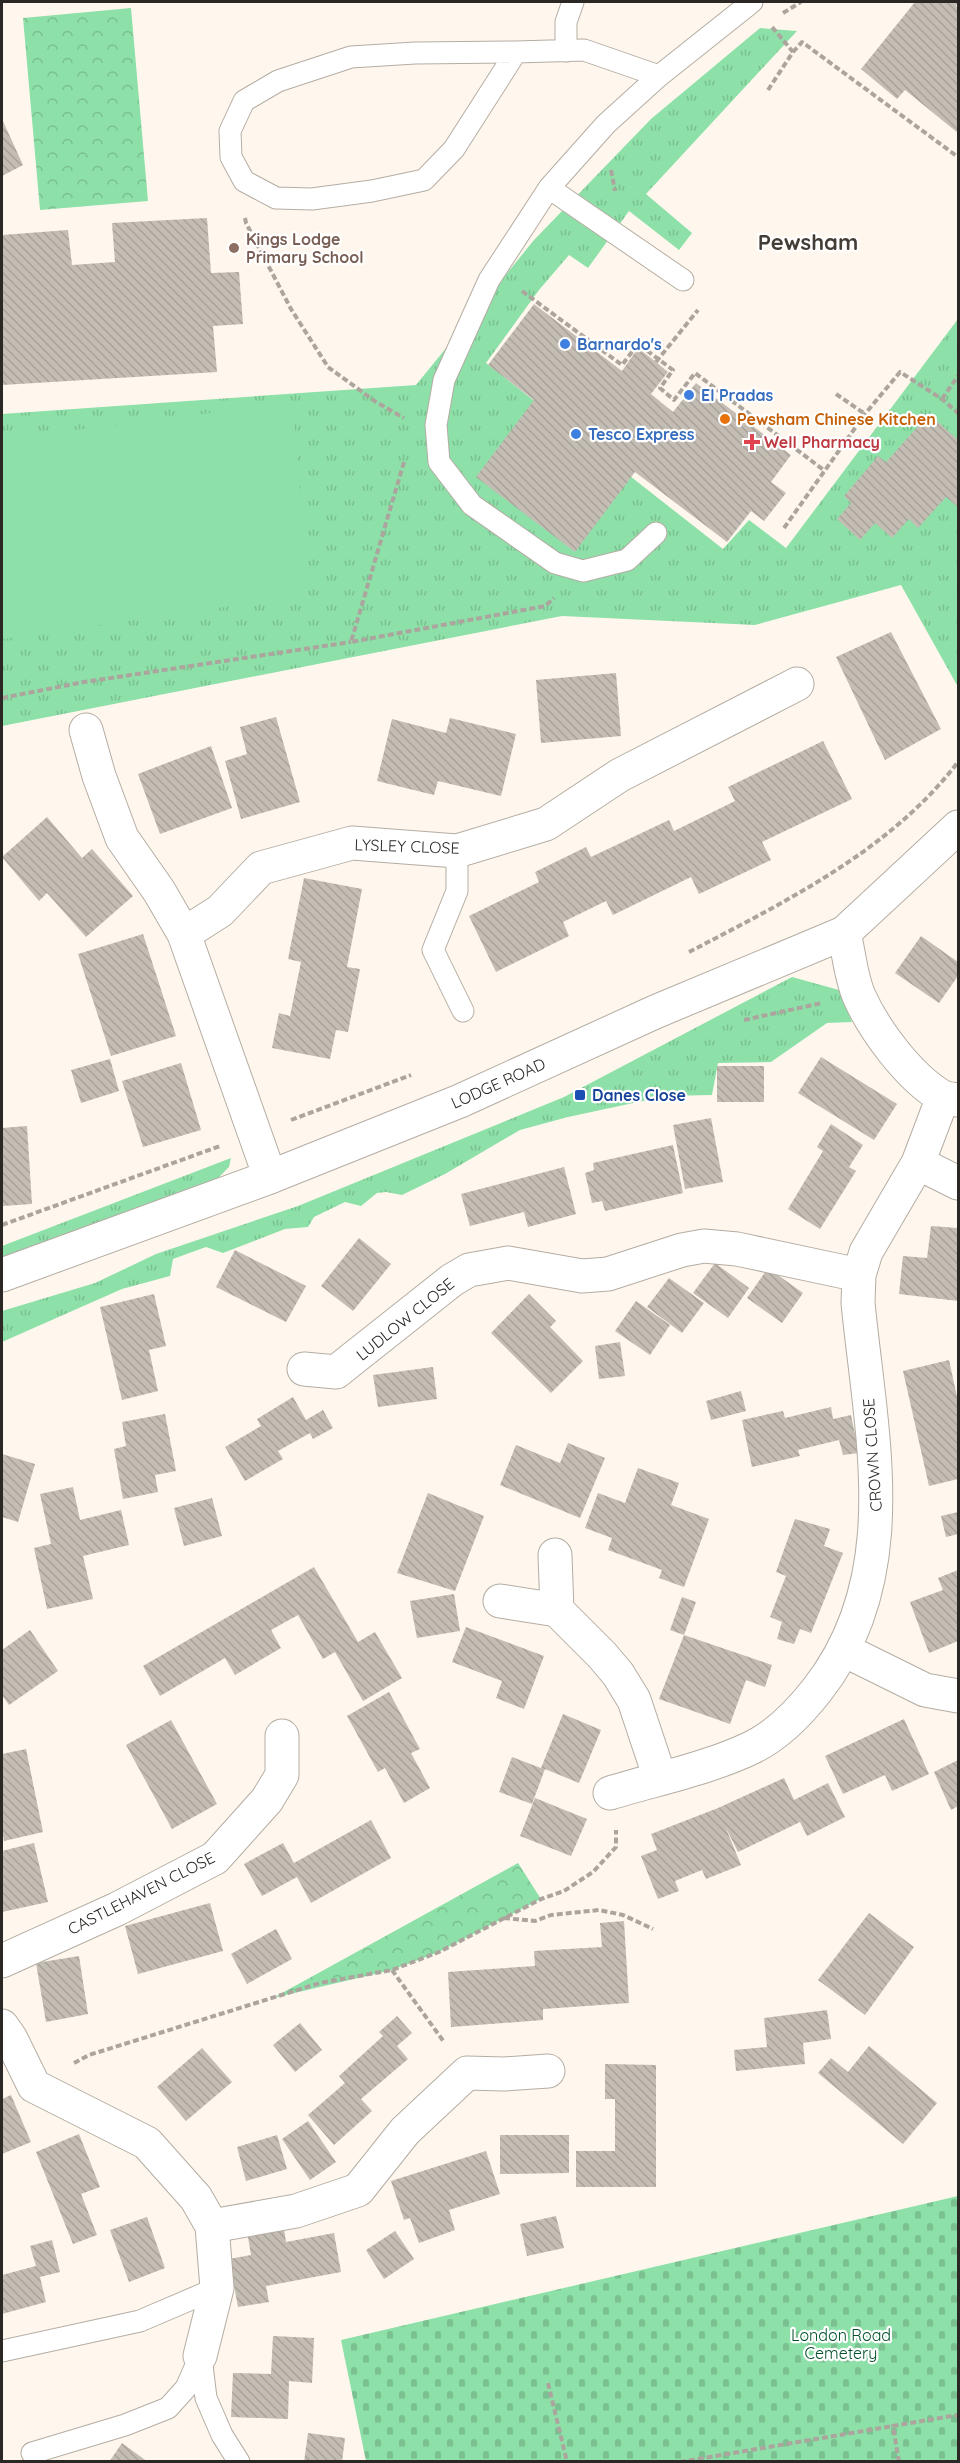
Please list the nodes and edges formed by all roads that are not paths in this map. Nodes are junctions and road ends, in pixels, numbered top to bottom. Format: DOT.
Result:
graph roads {
  1 [pos="573,2"];
  2 [pos="752,2"];
  3 [pos="566,51"];
  4 [pos="516,52"];
  5 [pos="658,76"];
  6 [pos="549,188"];
  7 [pos="683,280"];
  8 [pos="656,533"];
  9 [pos="797,684"];
  10 [pos="86,730"];
  11 [pos="958,827"];
  12 [pos="457,851"];
  13 [pos="844,933"];
  14 [pos="184,934"];
  15 [pos="463,1011"];
  16 [pos="951,1099"];
  17 [pos="918,1163"];
  18 [pos="270,1177"];
  19 [pos="958,1183"];
  20 [pos="2,1275"];
  21 [pos="859,1275"];
  22 [pos="304,1369"];
  23 [pos="555,1555"];
  24 [pos="500,1601"];
  25 [pos="557,1610"];
  26 [pos="844,1650"];
  27 [pos="958,1696"];
  28 [pos="282,1736"];
  29 [pos="660,1778"];
  30 [pos="610,1793"];
  31 [pos="2,1961"];
  32 [pos="2,2026"];
  33 [pos="548,2071"];
  34 [pos="212,2226"];
  35 [pos="217,2288"];
  36 [pos="2,2351"];
  37 [pos="200,2356"];
  38 [pos="32,2453"];
  39 [pos="239,2462"];
  1 -- 3 [label="lane"];
  2 -- 5 [label="lane"];
  3 -- 4 [label="lane"];
  3 -- 5 [label="lane"];
  4 -- 4 [label="lane"];
  5 -- 6 [label="lane"];
  6 -- 7 [label="lane"];
  6 -- 8 [label="lane"];
  9 -- 12 [label="street, LYSLEY CLOSE"];
  10 -- 14 [label="street"];
  11 -- 13 [label="street, LODGE ROAD"];
  12 -- 14 [label="street, LYSLEY CLOSE"];
  12 -- 15 [label="lane"];
  13 -- 16 [label="street"];
  13 -- 18 [label="street, LODGE ROAD"];
  14 -- 18 [label="street"];
  16 -- 17 [label="street, CROWN CLOSE"];
  17 -- 19 [label="street"];
  17 -- 21 [label="street, CROWN CLOSE"];
  18 -- 20 [label="street, LODGE ROAD"];
  21 -- 22 [label="street, LUDLOW CLOSE"];
  21 -- 26 [label="street, CROWN CLOSE"];
  23 -- 25 [label="street"];
  24 -- 25 [label="street"];
  25 -- 29 [label="street"];
  26 -- 27 [label="street"];
  26 -- 29 [label="street, CROWN CLOSE"];
  28 -- 31 [label="street, CASTLEHAVEN CLOSE"];
  29 -- 30 [label="street, CROWN CLOSE"];
  32 -- 34 [label="street"];
  33 -- 34 [label="street"];
  34 -- 35 [label="street"];
  35 -- 36 [label="lane"];
  35 -- 37 [label="street"];
  37 -- 38 [label="lane"];
  37 -- 39 [label="lane"];
}
